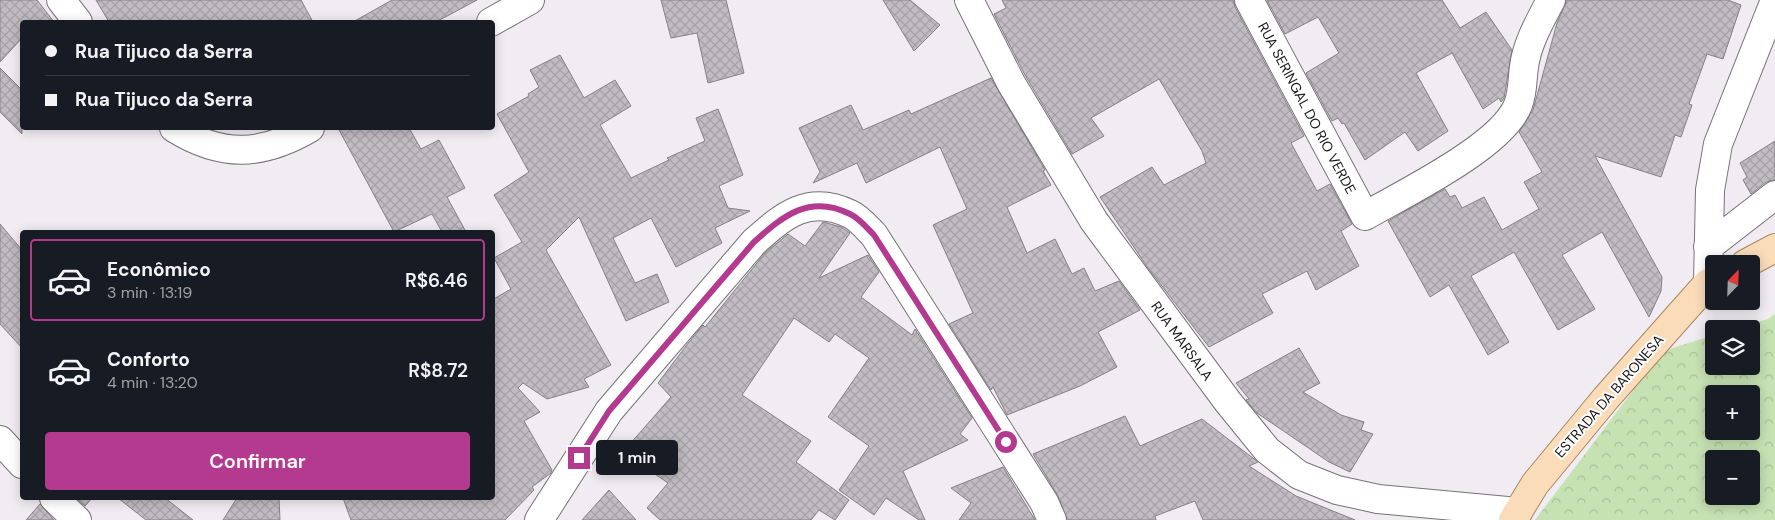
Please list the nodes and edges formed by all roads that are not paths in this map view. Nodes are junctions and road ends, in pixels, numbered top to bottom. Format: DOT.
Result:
graph roads {
  1 [pos="61,0"];
  2 [pos="530,0"];
  3 [pos="970,0"];
  4 [pos="1249,0"];
  5 [pos="1551,0"];
  6 [pos="1775,0"];
  7 [pos="76,20"];
  8 [pos="495,20"];
  9 [pos="178,130"];
  10 [pos="307,130"];
  11 [pos="1775,195"];
  12 [pos="1708,247"];
  13 [pos="1775,248"];
  14 [pos="1709,255"];
  15 [pos="1760,256"];
  16 [pos="1705,288"];
  17 [pos="0,440"];
  18 [pos="20,462"];
  19 [pos="56,500"];
  20 [pos="1467,514"];
  21 [pos="1516,516"];
  22 [pos="77,520"];
  23 [pos="539,520"];
  24 [pos="1052,520"];
  1 -- 7 [label="street"];
  2 -- 8 [label="street"];
  3 -- 20 [label="street, RUA MARSALA"];
  4 -- 5 [label="street, RUA SERINGAL DO RIO VERDE"];
  6 -- 12 [label="street"];
  9 -- 10 [label="street"];
  11 -- 12 [label="street"];
  12 -- 14 [label="street"];
  13 -- 15 [label="main road"];
  16 -- 21 [label="main road, ESTRADA DA BARONESA"];
  17 -- 18 [label="street"];
  19 -- 22 [label="street"];
  20 -- 21 [label="street, RUA MARSALA"];
  23 -- 24 [label="street"];
}
